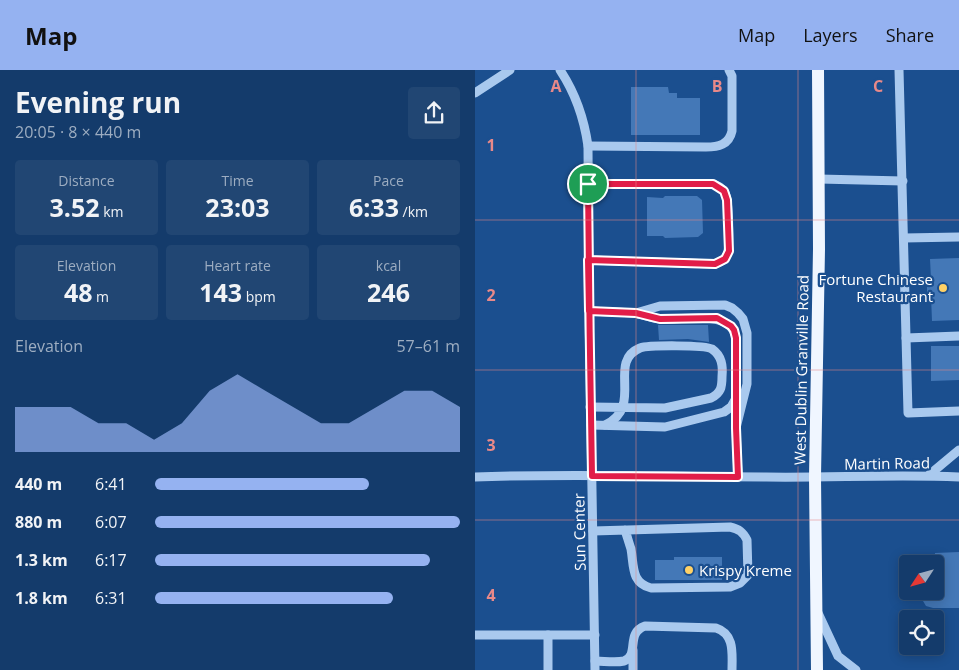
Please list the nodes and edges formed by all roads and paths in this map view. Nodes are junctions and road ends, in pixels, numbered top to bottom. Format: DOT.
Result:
graph roads {
  1 [pos="510,70"];
  2 [pos="729,70"];
  3 [pos="818,70"];
  4 [pos="899,70"];
  5 [pos="563,71"];
  6 [pos="475,93"];
  7 [pos="588,146"];
  8 [pos="819,179"];
  9 [pos="903,180"];
  10 [pos="588,184"];
  11 [pos="959,237"];
  12 [pos="904,238"];
  13 [pos="588,260"];
  14 [pos="589,311"];
  15 [pos="636,313"];
  16 [pos="959,336"];
  17 [pos="906,338"];
  18 [pos="736,397"];
  19 [pos="590,407"];
  20 [pos="623,407"];
  21 [pos="959,411"];
  22 [pos="591,425"];
  23 [pos="605,425"];
  24 [pos="736,428"];
  25 [pos="959,450"];
  26 [pos="592,476"];
  27 [pos="929,476"];
  28 [pos="475,477"];
  29 [pos="738,477"];
  30 [pos="959,477"];
  31 [pos="815,478"];
  32 [pos="625,530"];
  33 [pos="593,531"];
  34 [pos="816,608"];
  35 [pos="475,635"];
  36 [pos="548,635"];
  37 [pos="595,635"];
  38 [pos="633,648"];
  39 [pos="595,666"];
  40 [pos="548,670"];
  41 [pos="633,670"];
  42 [pos="732,670"];
  43 [pos="817,670"];
  44 [pos="856,670"];
  1 -- 6 [label="street"];
  2 -- 7 [label="street"];
  3 -- 8 [label="main road, West Dublin Granville Road"];
  4 -- 9 [label="street"];
  5 -- 7 [label="street, Sun Center"];
  7 -- 10 [label="street, Sun Center"];
  8 -- 9 [label="street"];
  8 -- 31 [label="main road, West Dublin Granville Road"];
  9 -- 12 [label="street"];
  10 -- 13 [label="street, Sun Center"];
  10 -- 13 [label="street"];
  11 -- 12 [label="street"];
  12 -- 17 [label="street"];
  13 -- 14 [label="street, Sun Center"];
  14 -- 15 [label="street"];
  14 -- 19 [label="street, Sun Center"];
  15 -- 18 [label="street"];
  15 -- 24 [label="street"];
  16 -- 17 [label="street"];
  17 -- 21 [label="street"];
  18 -- 23 [label="street"];
  18 -- 24 [label="street"];
  19 -- 20 [label="street"];
  19 -- 22 [label="street, Sun Center"];
  20 -- 20 [label="street"];
  20 -- 23 [label="street"];
  22 -- 23 [label="street"];
  22 -- 26 [label="street, Sun Center"];
  24 -- 29 [label="street"];
  25 -- 27 [label="street"];
  26 -- 28 [label="street, Martin Road"];
  26 -- 29 [label="street, Martin Road"];
  26 -- 33 [label="street, Sun Center"];
  27 -- 30 [label="street, Martin Road"];
  27 -- 31 [label="street, Martin Road"];
  29 -- 31 [label="street, Martin Road"];
  31 -- 34 [label="main road, West Dublin Granville Road"];
  32 -- 32 [label="street"];
  32 -- 33 [label="street"];
  33 -- 37 [label="street, Sun Center"];
  34 -- 43 [label="main road, West Dublin Granville Road"];
  34 -- 44 [label="street"];
  35 -- 36 [label="street"];
  36 -- 37 [label="street"];
  36 -- 40 [label="street"];
  37 -- 39 [label="street, Sun Center"];
  38 -- 39 [label="street"];
  38 -- 41 [label="street"];
  38 -- 42 [label="street"];
}
